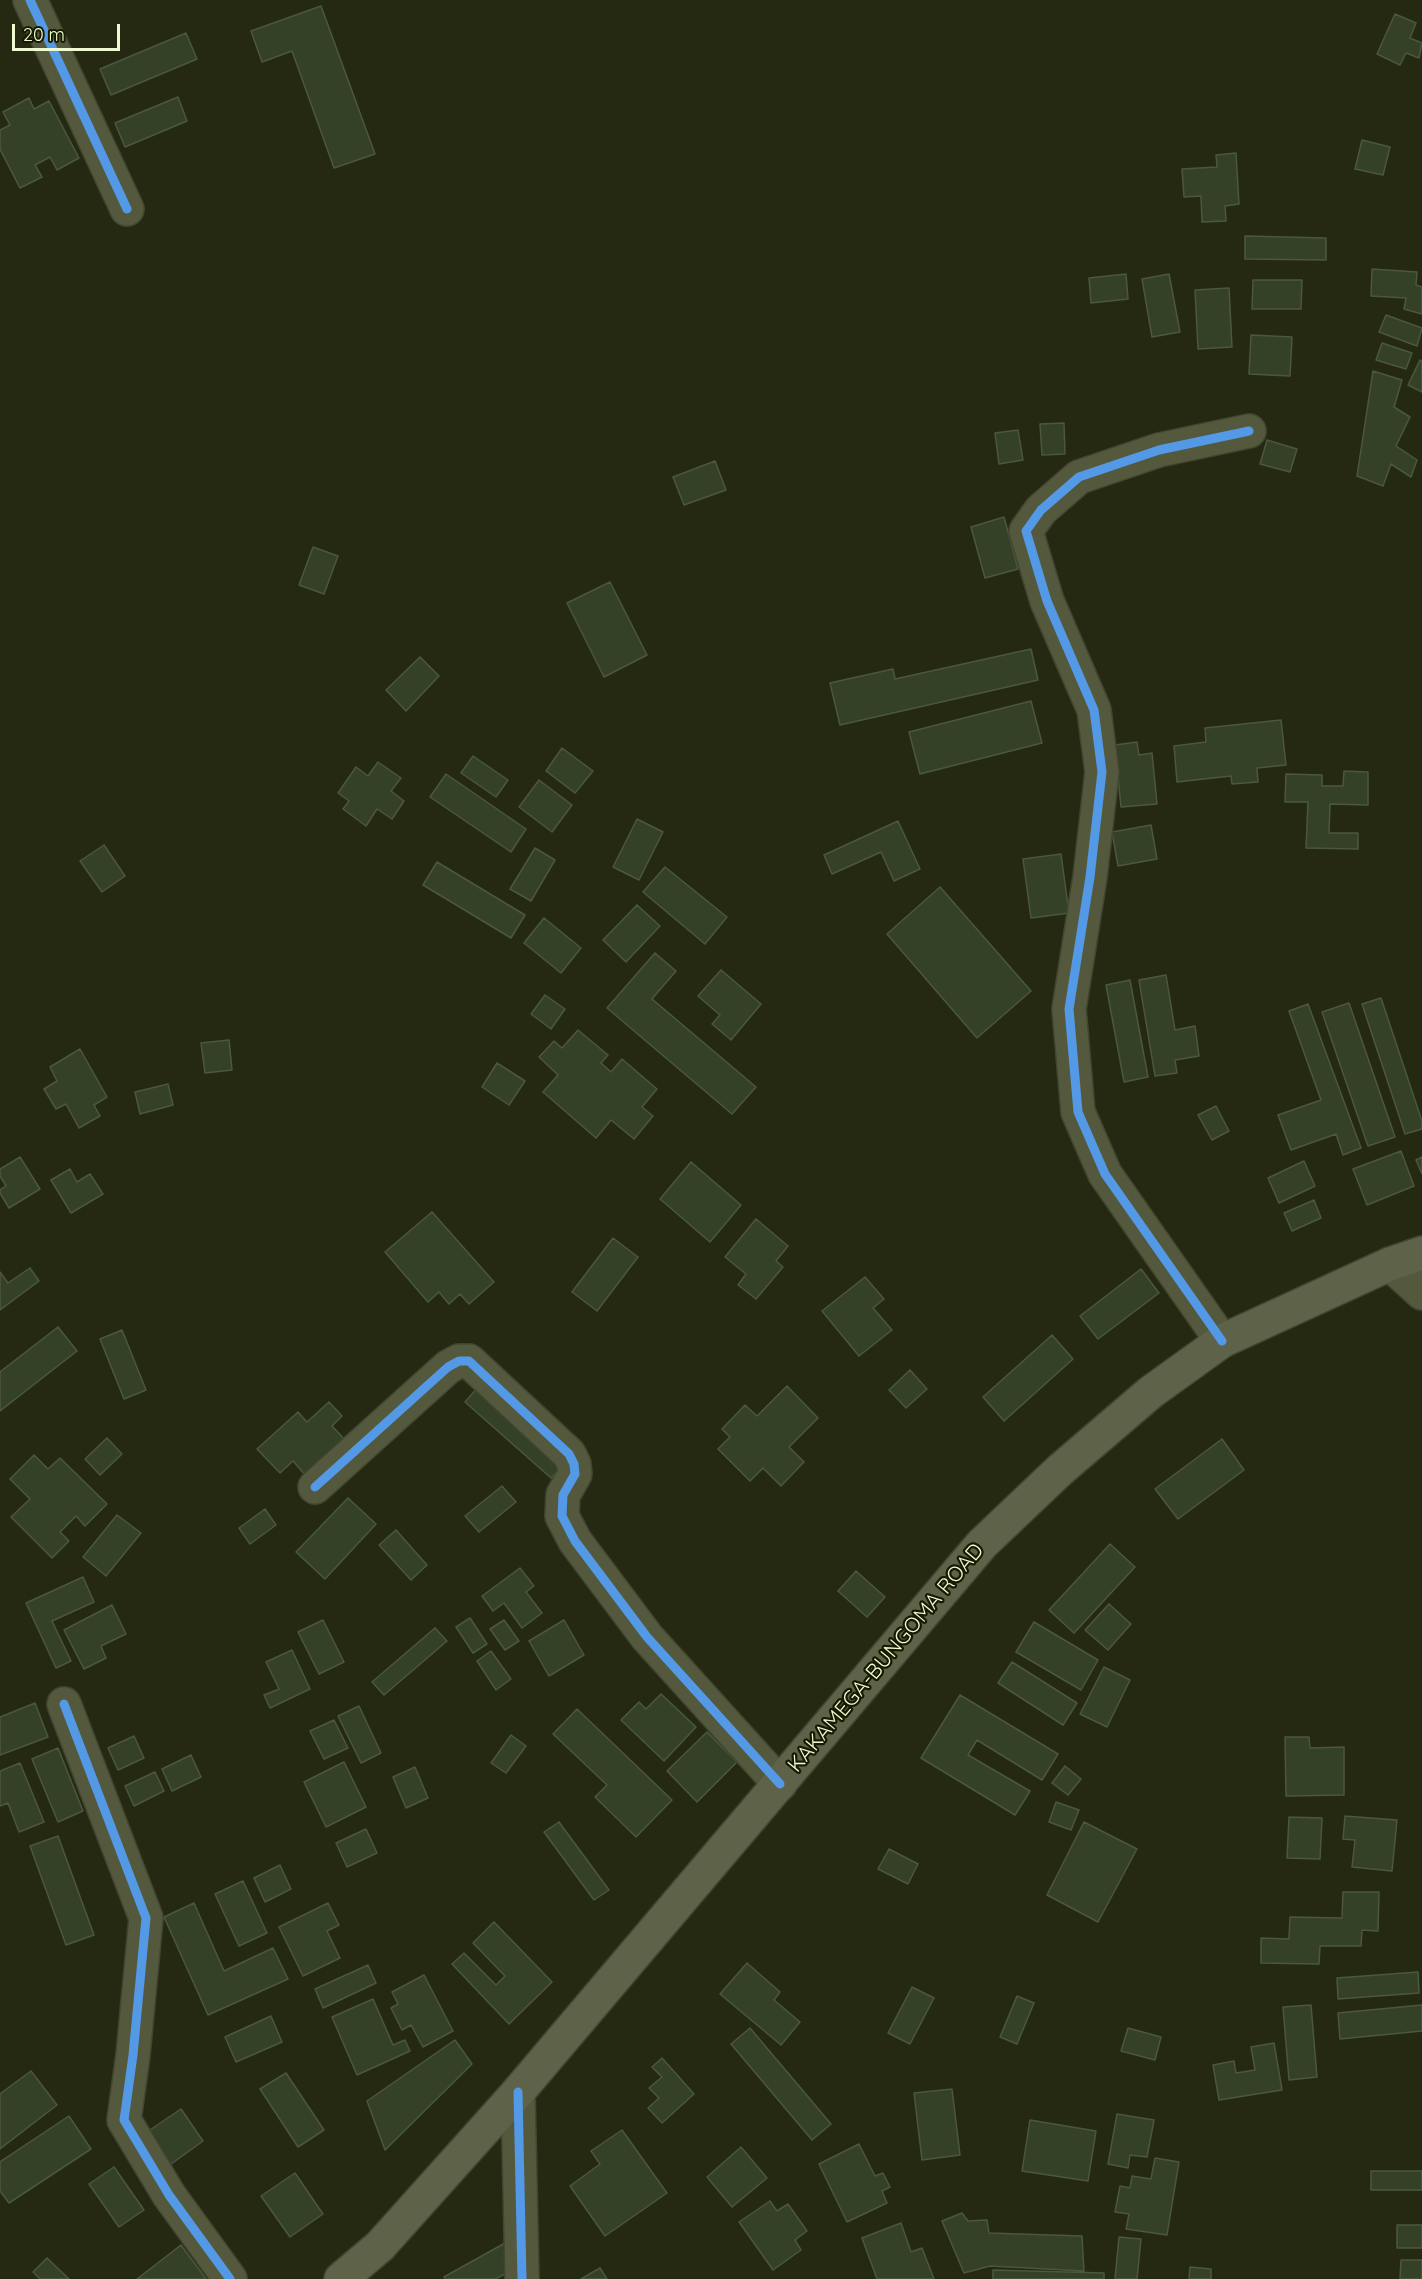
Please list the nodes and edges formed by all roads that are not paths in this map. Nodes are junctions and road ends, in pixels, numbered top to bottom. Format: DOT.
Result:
graph roads {
  1 [pos="30,0"];
  2 [pos="128,209"];
  3 [pos="1249,431"];
  4 [pos="1422,1253"];
  5 [pos="1390,1264"];
  6 [pos="1422,1293"];
  7 [pos="1222,1341"];
  8 [pos="315,1487"];
  9 [pos="64,1704"];
  10 [pos="780,1784"];
  11 [pos="518,2092"];
  12 [pos="230,2279"];
  13 [pos="341,2279"];
  14 [pos="522,2279"];
  1 -- 2 [label="street"];
  3 -- 7 [label="street"];
  4 -- 5 [label="main road, KAKAMEGA-BUNGOMA ROAD"];
  5 -- 6 [label="street"];
  5 -- 7 [label="main road, KAKAMEGA-BUNGOMA ROAD"];
  7 -- 10 [label="main road, KAKAMEGA-BUNGOMA ROAD"];
  8 -- 10 [label="street"];
  9 -- 12 [label="street"];
  10 -- 11 [label="main road, KAKAMEGA-BUNGOMA ROAD"];
  11 -- 13 [label="main road, KAKAMEGA-BUNGOMA ROAD"];
  11 -- 14 [label="street"];
}
